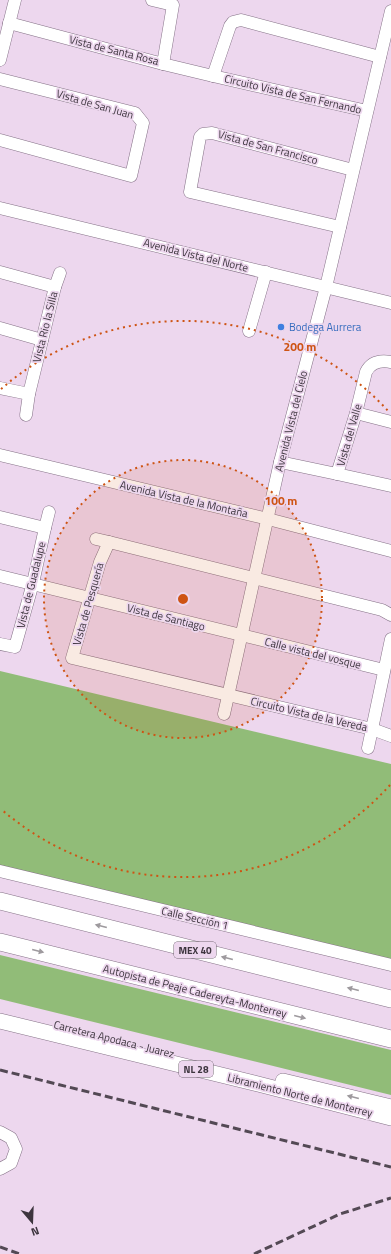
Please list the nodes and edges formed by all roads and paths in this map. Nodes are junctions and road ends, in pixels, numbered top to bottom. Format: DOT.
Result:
graph roads {
  1 [pos="15,0"];
  2 [pos="152,0"];
  3 [pos="174,3"];
  4 [pos="391,11"];
  5 [pos="9,23"];
  6 [pos="380,57"];
  7 [pos="0,60"];
  8 [pos="163,64"];
  9 [pos="212,76"];
  10 [pos="0,79"];
  11 [pos="367,111"];
  12 [pos="0,140"];
  13 [pos="353,170"];
  14 [pos="0,208"];
  15 [pos="340,226"];
  16 [pos="0,272"];
  17 [pos="266,272"];
  18 [pos="60,273"];
  19 [pos="56,287"];
  20 [pos="326,287"];
  21 [pos="391,303"];
  22 [pos="0,328"];
  23 [pos="249,331"];
  24 [pos="42,340"];
  25 [pos="391,362"];
  26 [pos="0,388"];
  27 [pos="29,394"];
  28 [pos="356,413"];
  29 [pos="26,415"];
  30 [pos="391,422"];
  31 [pos="0,455"];
  32 [pos="280,462"];
  33 [pos="337,474"];
  34 [pos="391,486"];
  35 [pos="49,512"];
  36 [pos="0,517"];
  37 [pos="268,519"];
  38 [pos="44,528"];
  39 [pos="96,539"];
  40 [pos="109,542"];
  41 [pos="391,551"];
  42 [pos="0,576"];
  43 [pos="254,578"];
  44 [pos="33,583"];
  45 [pos="91,597"];
  46 [pos="391,615"];
  47 [pos="241,636"];
  48 [pos="391,639"];
  49 [pos="0,644"];
  50 [pos="384,670"];
  51 [pos="228,694"];
  52 [pos="224,714"];
  53 [pos="372,729"];
  54 [pos="391,736"];
  55 [pos="368,748"];
  56 [pos="0,871"];
  57 [pos="0,901"];
  58 [pos="0,942"];
  59 [pos="391,965"];
  60 [pos="391,999"];
  61 [pos="0,1011"];
  62 [pos="0,1021"];
  63 [pos="391,1039"];
  64 [pos="391,1107"];
  65 [pos="391,1118"];
  66 [pos="0,1132"];
  67 [pos="0,1169"];
  1 -- 5 [label="street"];
  2 -- 3 [label="street, Vista de Santa Rosa"];
  3 -- 8 [label="street, Vista de Santa Rosa"];
  4 -- 6 [label="street, Avenida Vista del Cielo"];
  5 -- 7 [label="street"];
  5 -- 8 [label="street, Vista de Santa Rosa"];
  6 -- 9 [label="street, Circuito Vista de San Fernando"];
  6 -- 11 [label="street, Avenida Vista del Cielo"];
  8 -- 9 [label="street"];
  9 -- 11 [label="street, Circuito Vista de San Fernando"];
  10 -- 12 [label="street, Vista de San Juan"];
  11 -- 13 [label="street, Avenida Vista del Cielo"];
  13 -- 15 [label="street, Avenida Vista del Cielo"];
  13 -- 15 [label="street, Vista de San Francisco"];
  14 -- 17 [label="street, Avenida Vista del Norte"];
  15 -- 20 [label="street, Avenida Vista del Cielo"];
  16 -- 19 [label="street, Vista Rio la Silla"];
  17 -- 20 [label="street, Avenida Vista del Norte"];
  17 -- 23 [label="street"];
  18 -- 19 [label="street"];
  19 -- 24 [label="street, Vista Rio la Silla"];
  20 -- 21 [label="street, Avenida Vista del Norte"];
  20 -- 32 [label="street, Avenida Vista del Cielo"];
  22 -- 24 [label="street"];
  24 -- 27 [label="street, Vista Rio la Silla"];
  25 -- 28 [label="street, Vista del Valle"];
  26 -- 27 [label="street"];
  27 -- 29 [label="street, Vista Rio la Silla"];
  28 -- 30 [label="street"];
  28 -- 33 [label="street, Vista del Valle"];
  31 -- 37 [label="street, Avenida Vista de la Montaña"];
  32 -- 33 [label="street"];
  32 -- 37 [label="street, Avenida Vista del Cielo"];
  33 -- 34 [label="street, Vista del Valle"];
  35 -- 38 [label="street"];
  36 -- 38 [label="street, Vista de Guadalupe"];
  37 -- 41 [label="street, Avenida Vista de la Montaña"];
  37 -- 43 [label="street, Avenida Vista del Cielo"];
  38 -- 44 [label="street, Vista de Guadalupe"];
  39 -- 40 [label="street"];
  40 -- 43 [label="street"];
  40 -- 45 [label="street, Vista de Pesquería"];
  42 -- 44 [label="street, Vista de Santiago"];
  43 -- 46 [label="street"];
  43 -- 47 [label="street, Avenida Vista del Cielo"];
  44 -- 45 [label="street, Vista de Santiago"];
  44 -- 49 [label="street, Vista de Guadalupe"];
  45 -- 47 [label="street, Vista de Santiago"];
  45 -- 51 [label="street, Vista de Pesquería"];
  47 -- 50 [label="street, Calle vista del vosque"];
  47 -- 51 [label="street, Avenida Vista del Cielo"];
  48 -- 50 [label="street, Circuito Vista de la Vereda"];
  50 -- 53 [label="street, Circuito Vista de la Vereda"];
  51 -- 52 [label="street, Avenida Vista del Cielo"];
  51 -- 53 [label="street, Circuito Vista de la Vereda"];
  53 -- 54 [label="street"];
  53 -- 55 [label="street"];
  56 -- 59 [label="street, Calle Sección 1"];
  60 -- 57 [label="highway, MEX 40, one-way"];
  58 -- 63 [label="highway, Autopista de Peaje Cadereyta-Monterrey, one-way"];
  64 -- 61 [label="main road, Carretera Apodaca - Juarez, one-way"];
  62 -- 65 [label="main road, Libramiento Norte de Monterrey / NL 28"];
  66 -- 67 [label="street"];
}
